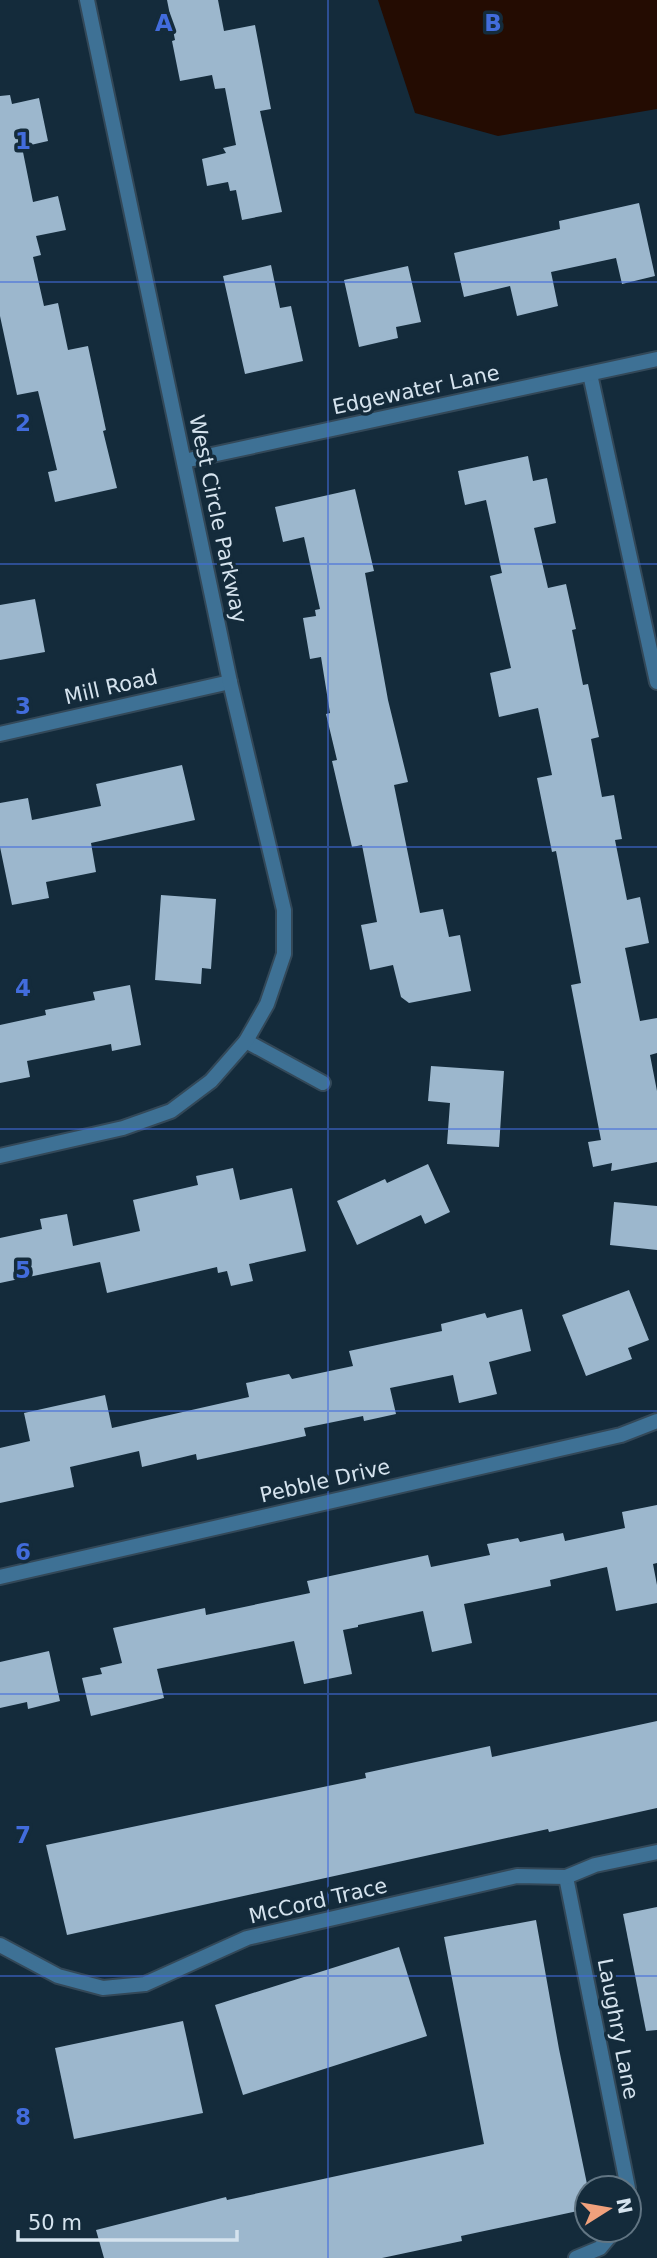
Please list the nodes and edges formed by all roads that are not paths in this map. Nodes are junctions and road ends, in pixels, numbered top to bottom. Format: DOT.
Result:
graph roads {
  1 [pos="87,0"];
  2 [pos="657,359"];
  3 [pos="590,374"];
  4 [pos="184,461"];
  5 [pos="230,682"];
  6 [pos="657,682"];
  7 [pos="0,734"];
  8 [pos="246,1041"];
  9 [pos="323,1083"];
  10 [pos="0,1156"];
  11 [pos="657,1421"];
  12 [pos="0,1577"];
  13 [pos="657,1852"];
  14 [pos="566,1877"];
  15 [pos="0,1945"];
  16 [pos="625,2174"];
  17 [pos="603,2244"];
  18 [pos="576,2258"];
  1 -- 4 [label="street, West Circle Parkway"];
  2 -- 3 [label="street, Edgewater Lane"];
  3 -- 4 [label="street, Edgewater Lane"];
  3 -- 6 [label="street"];
  4 -- 5 [label="street, West Circle Parkway"];
  5 -- 7 [label="street, Mill Road"];
  5 -- 8 [label="street, West Circle Parkway"];
  8 -- 9 [label="street"];
  8 -- 10 [label="street, West Circle Parkway"];
  11 -- 12 [label="street, Pebble Drive"];
  13 -- 14 [label="street, McCord Trace"];
  14 -- 15 [label="street, McCord Trace"];
  14 -- 16 [label="street, Laughry Lane"];
  17 -- 18 [label="street"];
}
